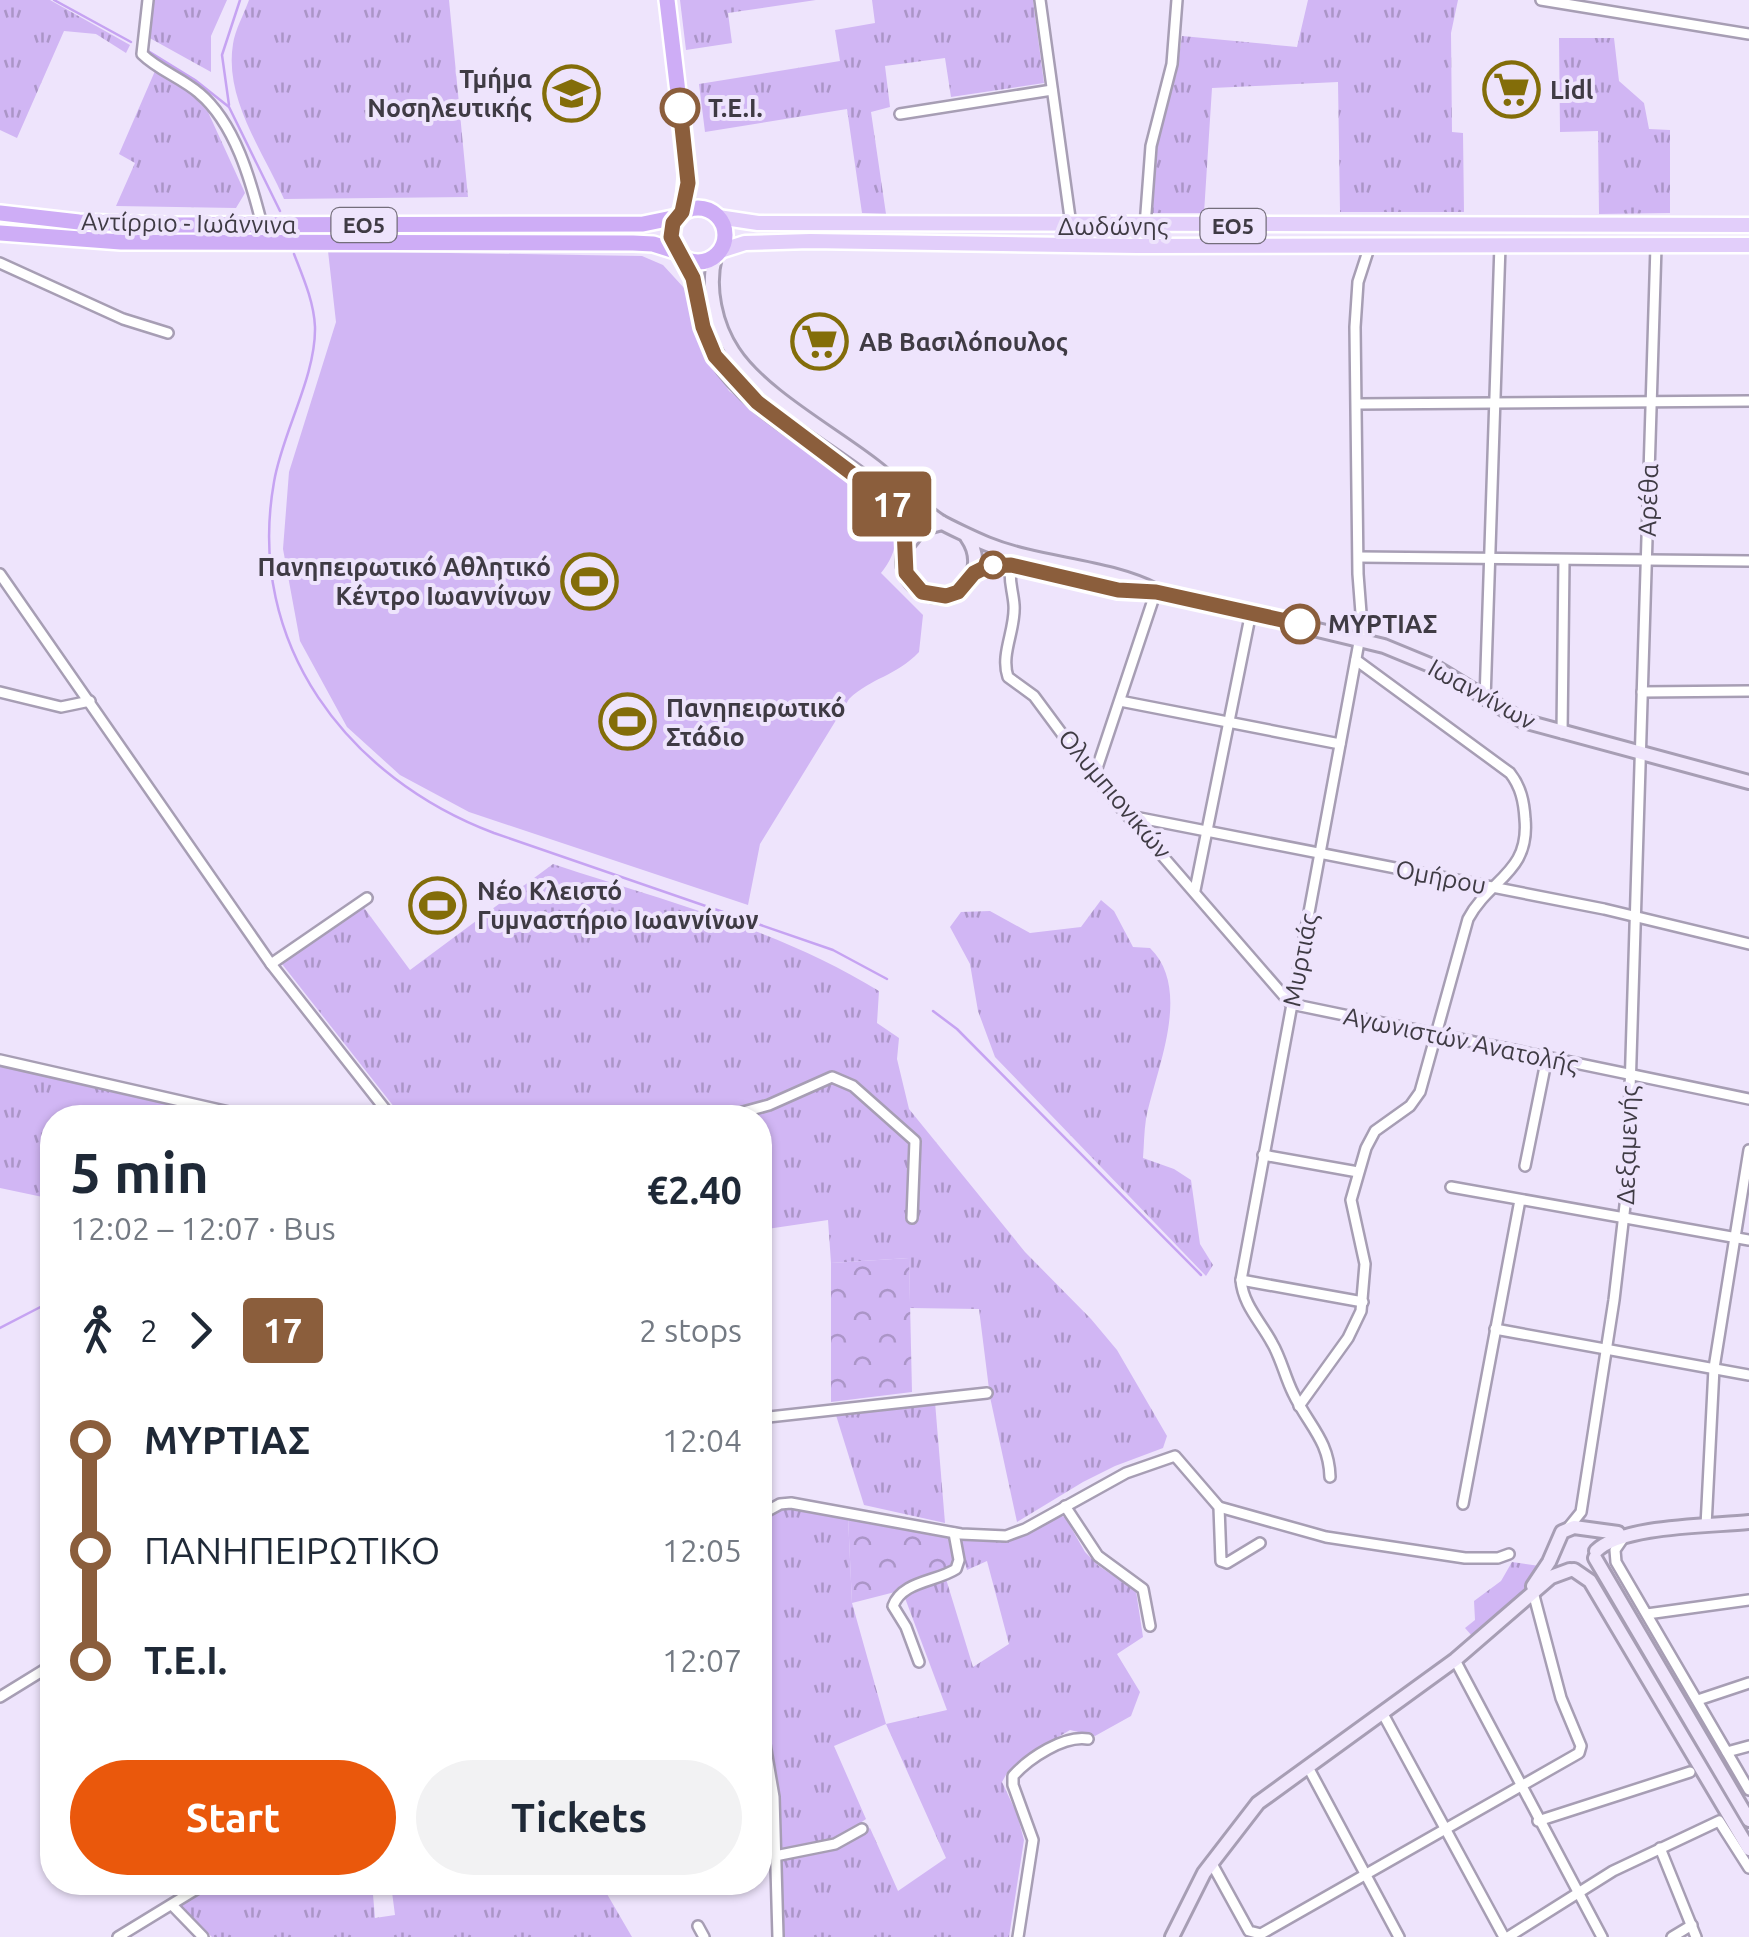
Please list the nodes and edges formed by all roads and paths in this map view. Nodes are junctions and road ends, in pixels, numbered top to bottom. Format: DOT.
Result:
graph roads {
  1 [pos="148,0"];
  2 [pos="667,0"];
  3 [pos="1040,0"];
  4 [pos="1177,0"];
  5 [pos="1541,0"];
  6 [pos="1749,34"];
  7 [pos="1052,90"];
  8 [pos="900,114"];
  9 [pos="687,168"];
  10 [pos="714,213"];
  11 [pos="0,214"];
  12 [pos="680,215"];
  13 [pos="262,225"];
  14 [pos="1749,225"];
  15 [pos="1071,226"];
  16 [pos="1145,226"];
  17 [pos="0,233"];
  18 [pos="1370,245"];
  19 [pos="1500,245"];
  20 [pos="1749,245"];
  21 [pos="1656,246"];
  22 [pos="678,254"];
  23 [pos="718,254"];
  24 [pos="0,263"];
  25 [pos="168,333"];
  26 [pos="1749,401"];
  27 [pos="1652,402"];
  28 [pos="1495,403"];
  29 [pos="1358,404"];
  30 [pos="942,523"];
  31 [pos="963,532"];
  32 [pos="905,549"];
  33 [pos="1359,558"];
  34 [pos="1490,559"];
  35 [pos="1564,560"];
  36 [pos="1646,561"];
  37 [pos="1749,561"];
  38 [pos="1011,565"];
  39 [pos="974,573"];
  40 [pos="0,574"];
  41 [pos="1156,592"];
  42 [pos="1250,612"];
  43 [pos="1360,639"];
  44 [pos="1356,660"];
  45 [pos="1749,691"];
  46 [pos="0,692"];
  47 [pos="1642,692"];
  48 [pos="1120,700"];
  49 [pos="1486,700"];
  50 [pos="90,701"];
  51 [pos="1229,722"];
  52 [pos="1562,733"];
  53 [pos="1340,744"];
  54 [pos="1640,754"];
  55 [pos="1094,776"];
  56 [pos="1749,782"];
  57 [pos="1132,817"];
  58 [pos="1207,832"];
  59 [pos="1320,854"];
  60 [pos="1494,887"];
  61 [pos="1195,890"];
  62 [pos="367,898"];
  63 [pos="1636,917"];
  64 [pos="1749,944"];
  65 [pos="271,964"];
  66 [pos="1291,1004"];
  67 [pos="1436,1033"];
  68 [pos="1546,1057"];
  69 [pos="0,1060"];
  70 [pos="1630,1075"];
  71 [pos="1749,1099"];
  72 [pos="198,1105"];
  73 [pos="382,1105"];
  74 [pos="770,1105"];
  75 [pos="1749,1150"];
  76 [pos="1263,1155"];
  77 [pos="1526,1166"];
  78 [pos="1358,1172"];
  79 [pos="1451,1188"];
  80 [pos="1520,1200"];
  81 [pos="912,1218"];
  82 [pos="1624,1218"];
  83 [pos="1735,1238"];
  84 [pos="1749,1240"];
  85 [pos="1241,1280"];
  86 [pos="1364,1302"];
  87 [pos="1496,1329"];
  88 [pos="1606,1349"];
  89 [pos="1714,1368"];
  90 [pos="1749,1375"];
  91 [pos="987,1394"];
  92 [pos="1299,1406"];
  93 [pos="772,1417"];
  94 [pos="1330,1478"];
  95 [pos="1463,1504"];
  96 [pos="1065,1506"];
  97 [pos="1219,1506"];
  98 [pos="772,1508"];
  99 [pos="1749,1522"];
  100 [pos="1706,1526"];
  101 [pos="1568,1528"];
  102 [pos="1588,1531"];
  103 [pos="954,1533"];
  104 [pos="1627,1534"];
  105 [pos="1260,1544"];
  106 [pos="1554,1550"];
  107 [pos="1509,1554"];
  108 [pos="1596,1554"];
  109 [pos="1572,1570"];
  110 [pos="1529,1596"];
  111 [pos="1749,1600"];
  112 [pos="1647,1614"];
  113 [pos="1150,1626"];
  114 [pos="1454,1660"];
  115 [pos="920,1662"];
  116 [pos="40,1672"];
  117 [pos="1749,1683"];
  118 [pos="0,1697"];
  119 [pos="1698,1700"];
  120 [pos="1384,1714"];
  121 [pos="1088,1740"];
  122 [pos="1749,1746"];
  123 [pos="1727,1752"];
  124 [pos="1308,1766"];
  125 [pos="1690,1772"];
  126 [pos="772,1785"];
  127 [pos="1520,1787"];
  128 [pos="1749,1790"];
  129 [pos="1749,1820"];
  130 [pos="1538,1821"];
  131 [pos="1445,1828"];
  132 [pos="862,1829"];
  133 [pos="1660,1848"];
  134 [pos="1749,1849"];
  135 [pos="775,1856"];
  136 [pos="1211,1862"];
  137 [pos="1749,1868"];
  138 [pos="1364,1873"];
  139 [pos="1577,1892"];
  140 [pos="188,1895"];
  141 [pos="172,1906"];
  142 [pos="1692,1925"];
  143 [pos="698,1926"];
  144 [pos="118,1937"];
  145 [pos="203,1937"];
  146 [pos="704,1937"];
  147 [pos="778,1937"];
  148 [pos="1018,1937"];
  149 [pos="1172,1937"];
  150 [pos="1399,1937"];
  151 [pos="1506,1937"];
  152 [pos="1602,1937"];
  153 [pos="1672,1937"];
  154 [pos="1696,1937"];
  1 -- 13 [label="street"];
  2 -- 9 [label="highway"];
  3 -- 7 [label="street"];
  4 -- 16 [label="street"];
  5 -- 6 [label="street"];
  7 -- 8 [label="street"];
  7 -- 15 [label="street"];
  9 -- 10 [label="highway"];
  9 -- 12 [label="highway"];
  10 -- 12 [label="highway, ΕΟ5"];
  10 -- 15 [label="main road, Δωδώνης / ΕΟ5"];
  10 -- 23 [label="highway"];
  11 -- 13 [label="highway, Αντίρριο - Ιωάννινα / ΕΟ5"];
  12 -- 13 [label="highway, Αντίρριο - Ιωάννινα / ΕΟ5"];
  12 -- 22 [label="highway"];
  14 -- 16 [label="main road, Δωδώνης / ΕΟ5"];
  15 -- 16 [label="main road, Δωδώνης / ΕΟ5"];
  17 -- 22 [label="highway, Αντίρριο - Ιωάννινα / ΕΟ5"];
  18 -- 19 [label="main road, Δωδώνης / ΕΟ5"];
  18 -- 23 [label="main road, Δωδώνης / ΕΟ5"];
  18 -- 29 [label="street, Μυρτιάς"];
  19 -- 21 [label="main road, Δωδώνης / ΕΟ5"];
  19 -- 28 [label="street"];
  20 -- 21 [label="main road, Δωδώνης / ΕΟ5"];
  21 -- 27 [label="street, Αρέθα"];
  22 -- 23 [label="highway, ΕΟ5"];
  22 -- 32 [label="main road"];
  23 -- 30 [label="main road"];
  24 -- 25 [label="street"];
  26 -- 27 [label="street"];
  27 -- 28 [label="street"];
  27 -- 36 [label="street, Αρέθα"];
  28 -- 29 [label="street"];
  28 -- 34 [label="street"];
  29 -- 33 [label="street, Μυρτιάς"];
  30 -- 31 [label="main road"];
  30 -- 32 [label="main road"];
  31 -- 39 [label="main road"];
  31 -- 41 [label="main road"];
  32 -- 39 [label="main road"];
  33 -- 34 [label="street"];
  33 -- 43 [label="street, Μυρτιάς"];
  34 -- 35 [label="street"];
  34 -- 49 [label="street"];
  35 -- 36 [label="street"];
  35 -- 52 [label="street"];
  36 -- 37 [label="street"];
  36 -- 47 [label="street, Αρέθα"];
  38 -- 39 [label="main road"];
  38 -- 41 [label="main road"];
  38 -- 55 [label="street, Ολυμπιονικών"];
  40 -- 50 [label="street"];
  41 -- 42 [label="main road, Ιωαννίνων"];
  41 -- 48 [label="street"];
  42 -- 43 [label="main road, Ιωαννίνων"];
  42 -- 51 [label="street"];
  43 -- 44 [label="street, Μυρτιάς"];
  43 -- 49 [label="main road, Ιωαννίνων"];
  44 -- 53 [label="street, Μυρτιάς"];
  44 -- 60 [label="street"];
  45 -- 47 [label="street"];
  46 -- 50 [label="street"];
  47 -- 54 [label="street, Αρέθα"];
  48 -- 51 [label="street"];
  48 -- 55 [label="street"];
  49 -- 52 [label="main road, Ιωαννίνων"];
  50 -- 65 [label="street"];
  51 -- 53 [label="street"];
  51 -- 58 [label="street"];
  52 -- 54 [label="main road, Ιωαννίνων"];
  53 -- 59 [label="street, Μυρτιάς"];
  54 -- 56 [label="main road, Ιωαννίνων"];
  54 -- 63 [label="street, Δεξαμενής"];
  55 -- 57 [label="street, Ολυμπιονικών"];
  57 -- 58 [label="street, Ομήρου"];
  57 -- 61 [label="street, Ολυμπιονικών"];
  58 -- 59 [label="street, Ομήρου"];
  58 -- 61 [label="street"];
  59 -- 60 [label="street, Ομήρου"];
  59 -- 66 [label="street, Μυρτιάς"];
  60 -- 63 [label="street, Ομήρου"];
  60 -- 67 [label="street"];
  61 -- 66 [label="street, Ολυμπιονικών"];
  62 -- 65 [label="street"];
  63 -- 64 [label="street, Ομήρου"];
  63 -- 70 [label="street, Δεξαμενής"];
  65 -- 73 [label="street"];
  66 -- 67 [label="street, Αγωνιστών Ανατολής"];
  66 -- 76 [label="street, Μυρτιάς"];
  67 -- 68 [label="street, Αγωνιστών Ανατολής"];
  67 -- 78 [label="street"];
  68 -- 70 [label="street, Αγωνιστών Ανατολής"];
  68 -- 77 [label="street"];
  69 -- 72 [label="street"];
  70 -- 71 [label="street, Αγωνιστών Ανατολής"];
  70 -- 82 [label="street, Δεξαμενής"];
  74 -- 81 [label="street"];
  75 -- 83 [label="street"];
  76 -- 78 [label="street"];
  76 -- 85 [label="street, Μυρτιάς"];
  78 -- 86 [label="street"];
  79 -- 80 [label="street"];
  80 -- 82 [label="street"];
  80 -- 87 [label="street"];
  82 -- 83 [label="street"];
  82 -- 88 [label="street, Δεξαμενής"];
  83 -- 84 [label="street"];
  83 -- 89 [label="street"];
  85 -- 86 [label="street"];
  85 -- 92 [label="street"];
  86 -- 92 [label="street"];
  87 -- 88 [label="street"];
  87 -- 95 [label="street"];
  88 -- 89 [label="street"];
  88 -- 101 [label="street, Δεξαμενής"];
  89 -- 90 [label="street"];
  89 -- 100 [label="street"];
  91 -- 93 [label="street"];
  92 -- 94 [label="street"];
  96 -- 97 [label="street"];
  96 -- 103 [label="street"];
  96 -- 113 [label="street"];
  97 -- 105 [label="street"];
  97 -- 107 [label="street"];
  98 -- 103 [label="street"];
  99 -- 100 [label="main road"];
  100 -- 104 [label="main road"];
  101 -- 102 [label="main road"];
  101 -- 106 [label="main road"];
  102 -- 104 [label="main road"];
  102 -- 108 [label="main road"];
  103 -- 115 [label="street"];
  104 -- 108 [label="main road"];
  104 -- 112 [label="street"];
  106 -- 109 [label="main road"];
  106 -- 110 [label="main road"];
  108 -- 109 [label="main road"];
  108 -- 129 [label="main road"];
  109 -- 110 [label="main road"];
  109 -- 134 [label="main road"];
  110 -- 114 [label="main road"];
  110 -- 127 [label="street"];
  111 -- 112 [label="street"];
  112 -- 119 [label="street"];
  114 -- 120 [label="main road"];
  114 -- 127 [label="street"];
  116 -- 118 [label="street"];
  117 -- 119 [label="street"];
  119 -- 123 [label="street"];
  120 -- 124 [label="main road"];
  120 -- 131 [label="street"];
  121 -- 148 [label="street"];
  122 -- 123 [label="street"];
  123 -- 128 [label="street"];
  124 -- 136 [label="main road"];
  124 -- 138 [label="street"];
  125 -- 130 [label="street"];
  126 -- 135 [label="street"];
  127 -- 130 [label="street"];
  127 -- 131 [label="street"];
  130 -- 139 [label="street"];
  131 -- 138 [label="street"];
  131 -- 151 [label="street"];
  132 -- 135 [label="street"];
  133 -- 137 [label="street"];
  133 -- 139 [label="street"];
  133 -- 142 [label="street"];
  135 -- 147 [label="street"];
  136 -- 138 [label="street"];
  136 -- 149 [label="main road"];
  138 -- 150 [label="street"];
  139 -- 151 [label="street"];
  139 -- 152 [label="street"];
  140 -- 141 [label="street"];
  141 -- 144 [label="street"];
  141 -- 145 [label="street"];
  142 -- 153 [label="street"];
  142 -- 154 [label="street"];
  143 -- 146 [label="street"];
}
